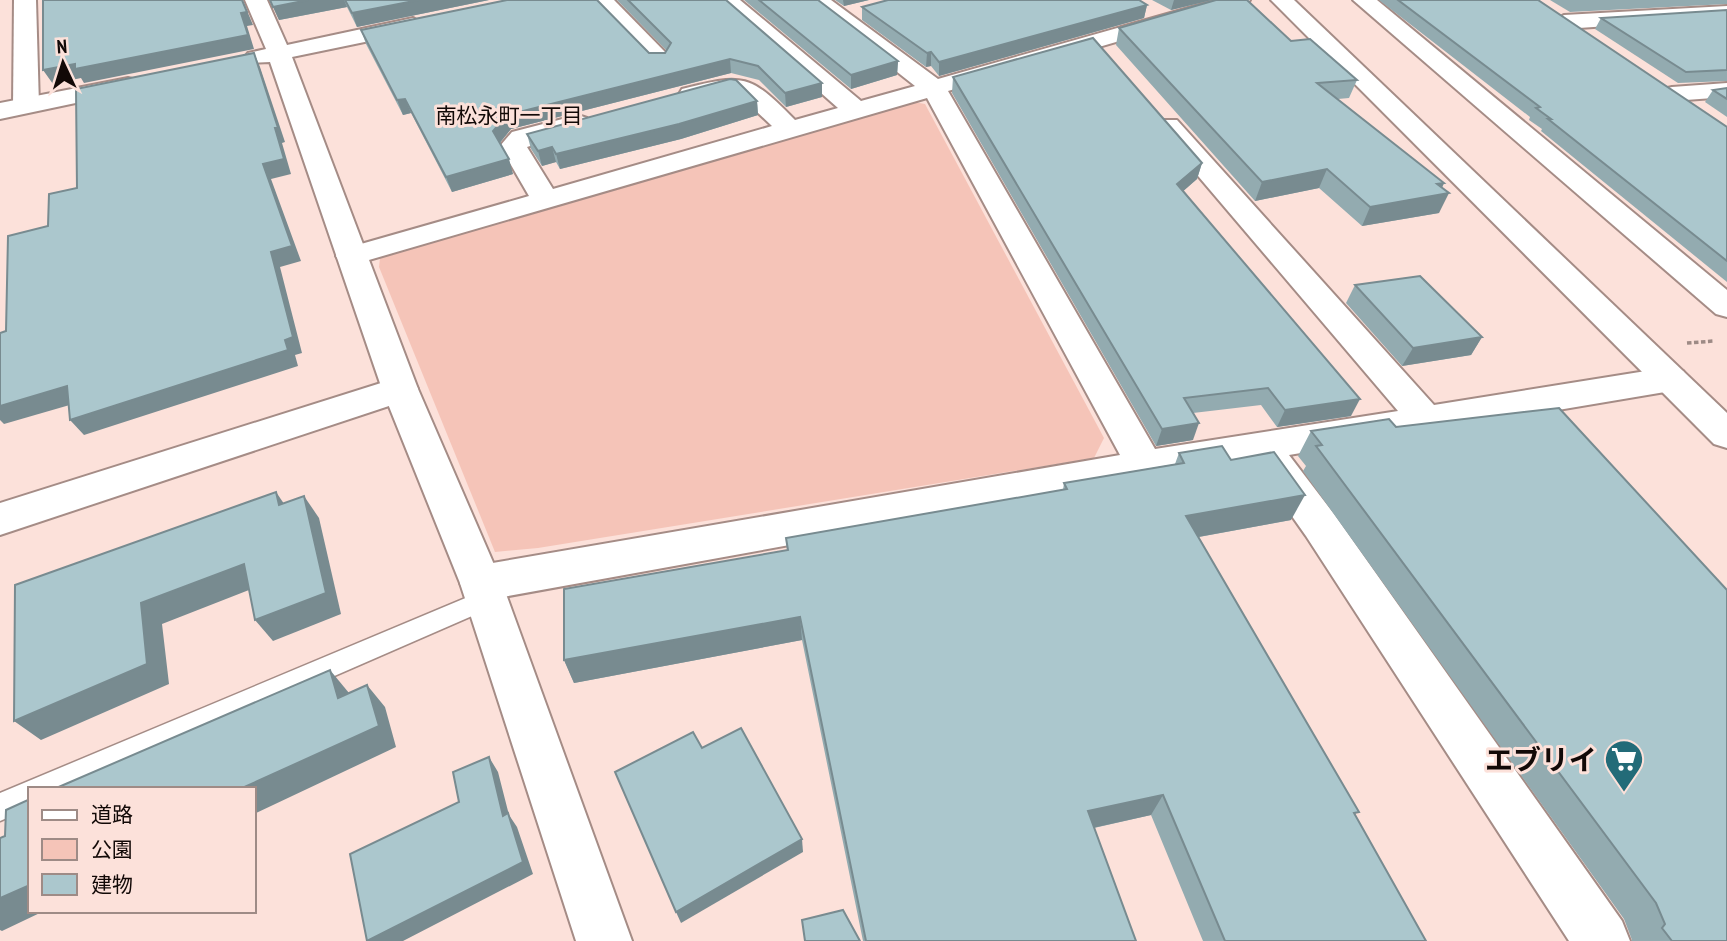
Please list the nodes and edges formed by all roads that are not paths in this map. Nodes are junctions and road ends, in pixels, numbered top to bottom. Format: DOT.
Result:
graph roads {
  1 [pos="25,0"];
  2 [pos="256,0"];
  3 [pos="602,0"];
  4 [pos="727,0"];
  5 [pos="1239,0"];
  6 [pos="1282,0"];
  7 [pos="1364,0"];
  8 [pos="1140,5"];
  9 [pos="1542,7"];
  10 [pos="841,9"];
  11 [pos="1727,12"];
  12 [pos="439,20"];
  13 [pos="1168,20"];
  14 [pos="1564,22"];
  15 [pos="1597,43"];
  16 [pos="279,53"];
  17 [pos="659,59"];
  18 [pos="239,62"];
  19 [pos="1650,80"];
  20 [pos="146,81"];
  21 [pos="934,88"];
  22 [pos="1727,90"];
  23 [pos="1672,94"];
  24 [pos="666,100"];
  25 [pos="1151,104"];
  26 [pos="26,106"];
  27 [pos="856,110"];
  28 [pos="0,111"];
  29 [pos="1705,116"];
  30 [pos="600,117"];
  31 [pos="789,128"];
  32 [pos="545,199"];
  33 [pos="351,256"];
  34 [pos="1727,307"];
  35 [pos="1671,379"];
  36 [pos="400,389"];
  37 [pos="1426,419"];
  38 [pos="1727,435"];
  39 [pos="1262,446"];
  40 [pos="1145,466"];
  41 [pos="0,519"];
  42 [pos="484,591"];
  43 [pos="47,787"];
  44 [pos="28,795"];
  45 [pos="0,807"];
  46 [pos="604,941"];
  47 [pos="1602,941"];
  1 -- 26 [label="street"];
  2 -- 16 [label="street"];
  3 -- 17 [label="street"];
  4 -- 27 [label="street"];
  5 -- 13 [label="street"];
  6 -- 35 [label="street"];
  7 -- 34 [label="street"];
  8 -- 13 [label="street"];
  9 -- 14 [label="street"];
  10 -- 21 [label="street"];
  11 -- 14 [label="street"];
  12 -- 16 [label="street"];
  13 -- 21 [label="street"];
  14 -- 15 [label="street"];
  16 -- 18 [label="street"];
  16 -- 33 [label="street"];
  19 -- 23 [label="street"];
  20 -- 26 [label="street"];
  21 -- 27 [label="street"];
  21 -- 40 [label="street"];
  22 -- 23 [label="street"];
  23 -- 29 [label="street"];
  24 -- 31 [label="street"];
  25 -- 37 [label="street"];
  26 -- 28 [label="street"];
  27 -- 31 [label="street"];
  30 -- 32 [label="street"];
  31 -- 32 [label="street"];
  32 -- 33 [label="street"];
  33 -- 36 [label="street"];
  35 -- 37 [label="street"];
  35 -- 38 [label="street"];
  36 -- 41 [label="street"];
  36 -- 42 [label="street"];
  37 -- 39 [label="street"];
  39 -- 40 [label="street"];
  39 -- 47 [label="street"];
  40 -- 42 [label="street"];
  42 -- 43 [label="lane"];
  42 -- 46 [label="street"];
  44 -- 45 [label="lane"];
}
